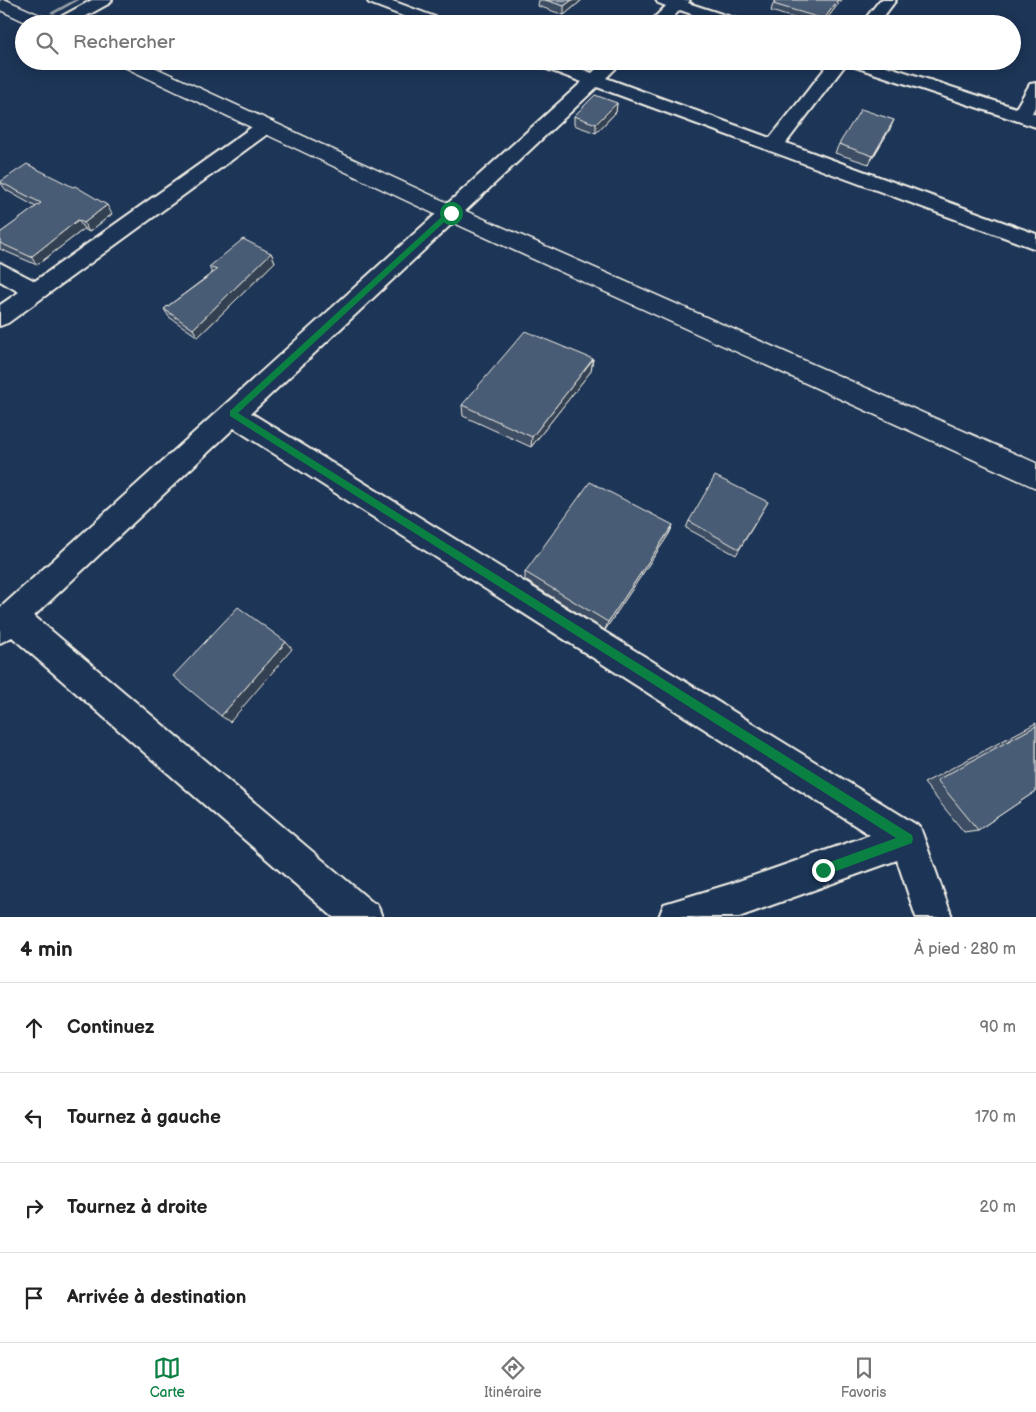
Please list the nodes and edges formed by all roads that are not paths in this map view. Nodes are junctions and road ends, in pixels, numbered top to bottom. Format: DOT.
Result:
graph roads {
  1 [pos="104,0"];
  2 [pos="375,0"];
  3 [pos="888,0"];
  4 [pos="674,1"];
  5 [pos="0,4"];
  6 [pos="25,15"];
  7 [pos="76,15"];
  8 [pos="416,15"];
  9 [pos="663,15"];
  10 [pos="712,15"];
  11 [pos="876,15"];
  12 [pos="145,70"];
  13 [pos="567,70"];
  14 [pos="605,70"];
  15 [pos="833,70"];
  16 [pos="881,70"];
  17 [pos="594,80"];
  18 [pos="1036,88"];
  19 [pos="1029,118"];
  20 [pos="266,126"];
  21 [pos="774,146"];
  22 [pos="451,213"];
  23 [pos="1036,242"];
  24 [pos="0,271"];
  25 [pos="35,292"];
  26 [pos="0,317"];
  27 [pos="232,414"];
  28 [pos="1036,476"];
  29 [pos="6,623"];
  30 [pos="908,839"];
  31 [pos="364,917"];
  32 [pos="677,917"];
  33 [pos="934,917"];
  1 -- 7 [label="street"];
  2 -- 8 [label="street"];
  3 -- 11 [label="street"];
  4 -- 9 [label="street"];
  4 -- 10 [label="street"];
  5 -- 6 [label="main road"];
  12 -- 20 [label="main road"];
  13 -- 17 [label="street"];
  14 -- 17 [label="street"];
  15 -- 21 [label="street"];
  16 -- 19 [label="street"];
  17 -- 21 [label="street"];
  17 -- 22 [label="street"];
  18 -- 19 [label="street"];
  20 -- 22 [label="main road"];
  20 -- 25 [label="street"];
  21 -- 23 [label="street"];
  22 -- 27 [label="street"];
  22 -- 28 [label="main road"];
  24 -- 25 [label="street"];
  25 -- 26 [label="street"];
  27 -- 29 [label="street"];
  27 -- 30 [label="street"];
  29 -- 31 [label="street"];
  30 -- 32 [label="street"];
  30 -- 33 [label="street"];
}
